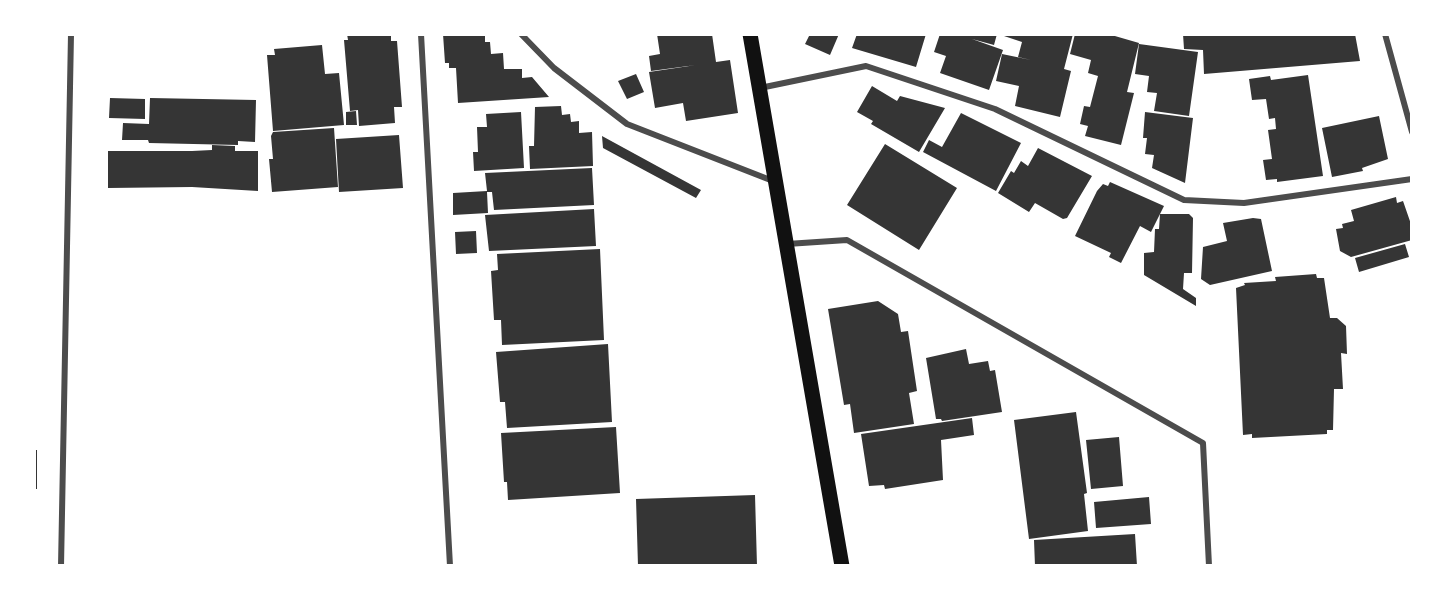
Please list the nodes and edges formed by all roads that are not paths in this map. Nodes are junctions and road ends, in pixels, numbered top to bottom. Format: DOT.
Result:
graph roads {
  1 [pos="70,34"];
  2 [pos="421,34"];
  3 [pos="521,34"];
  4 [pos="750,34"];
  5 [pos="1385,34"];
  6 [pos="759,88"];
  7 [pos="1412,132"];
  8 [pos="1412,179"];
  9 [pos="776,182"];
  10 [pos="787,244"];
  11 [pos="61,566"];
  12 [pos="450,566"];
  13 [pos="842,566"];
  14 [pos="1209,566"];
  1 -- 11 [label="street"];
  2 -- 12 [label="street"];
  3 -- 9 [label="street"];
  4 -- 6 [label="main road"];
  5 -- 7 [label="street"];
  6 -- 8 [label="street"];
  6 -- 9 [label="main road"];
  9 -- 10 [label="main road"];
  10 -- 13 [label="main road"];
  10 -- 14 [label="street"];
}
